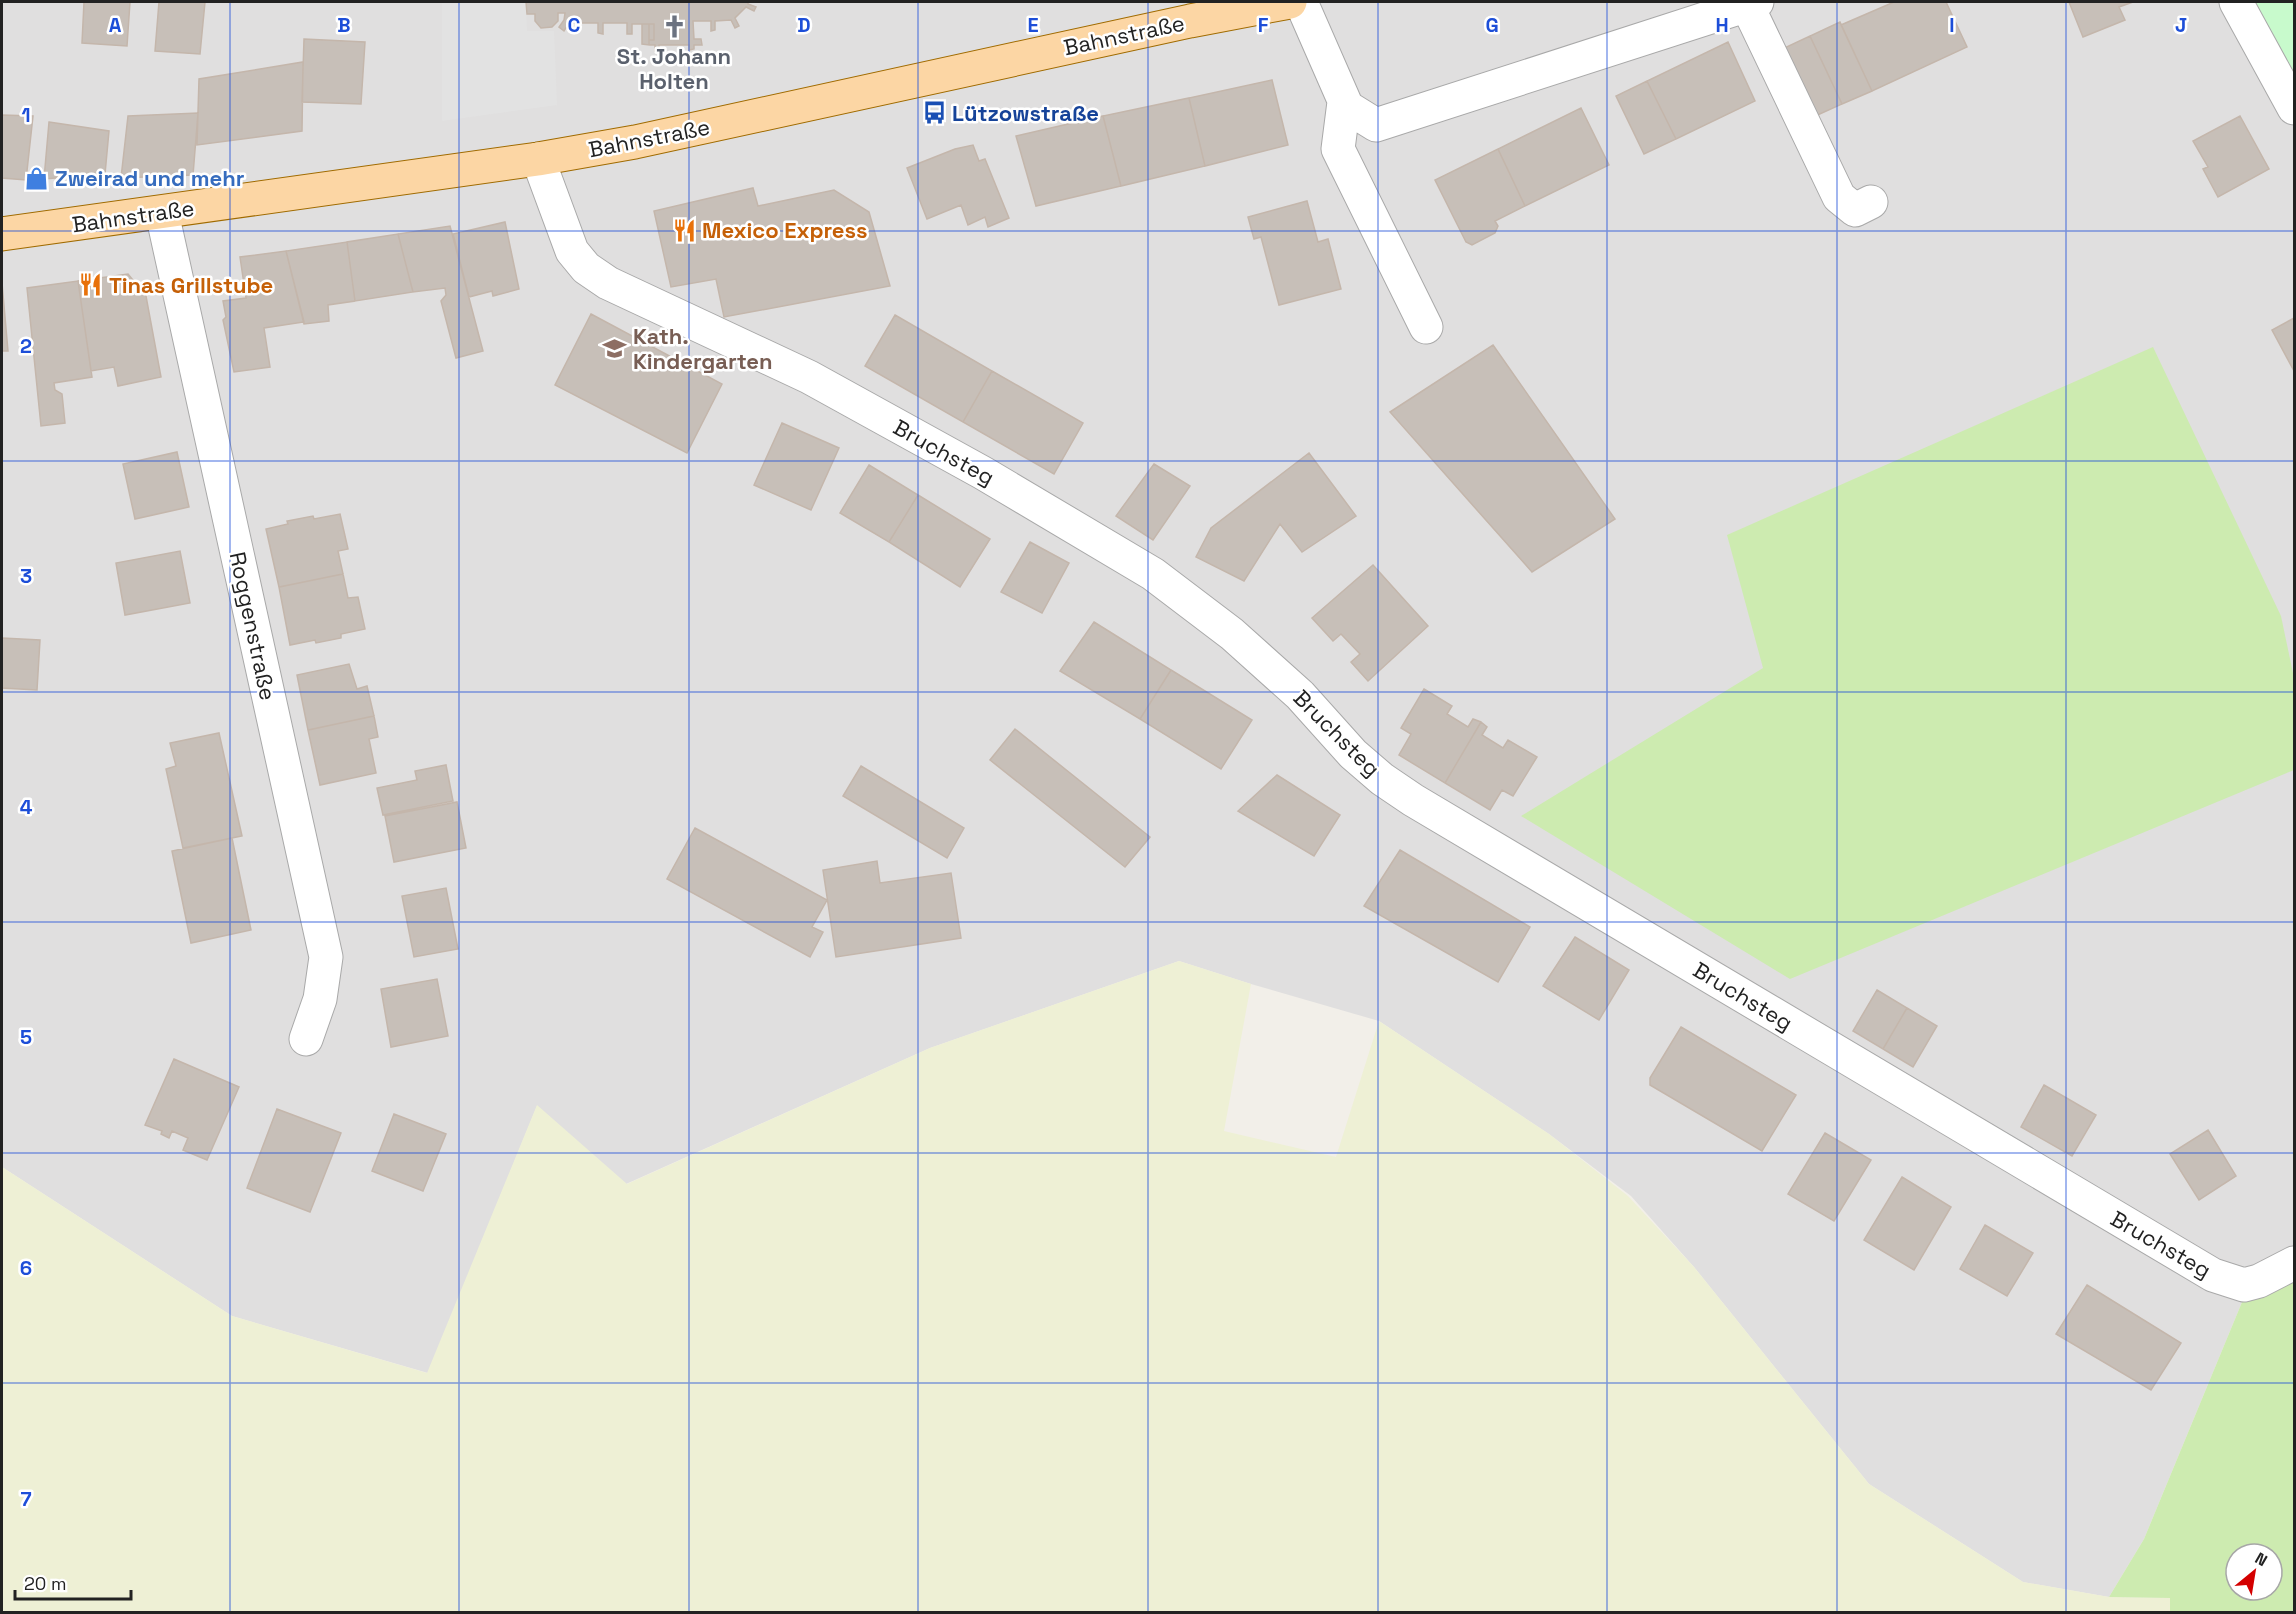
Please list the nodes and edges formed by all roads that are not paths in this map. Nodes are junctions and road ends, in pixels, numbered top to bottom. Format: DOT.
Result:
graph roads {
  1 [pos="1290,2"];
  2 [pos="1301,2"];
  3 [pos="2236,2"];
  4 [pos="1752,3"];
  5 [pos="1187,11"];
  6 [pos="1344,102"];
  7 [pos="2295,108"];
  8 [pos="538,159"];
  9 [pos="1871,202"];
  10 [pos="162,213"];
  11 [pos="2,234"];
  12 [pos="1426,327"];
  13 [pos="306,1039"];
  14 [pos="2295,1263"];
  1 -- 5 [label="main road, Bahnstraße"];
  2 -- 6 [label="street"];
  3 -- 7 [label="street"];
  4 -- 6 [label="street"];
  4 -- 9 [label="street"];
  5 -- 8 [label="main road, Bahnstraße"];
  6 -- 12 [label="street"];
  8 -- 10 [label="main road, Bahnstraße"];
  8 -- 14 [label="street, Bruchsteg"];
  10 -- 11 [label="main road, Bahnstraße"];
  10 -- 13 [label="street, Roggenstraße"];
}
